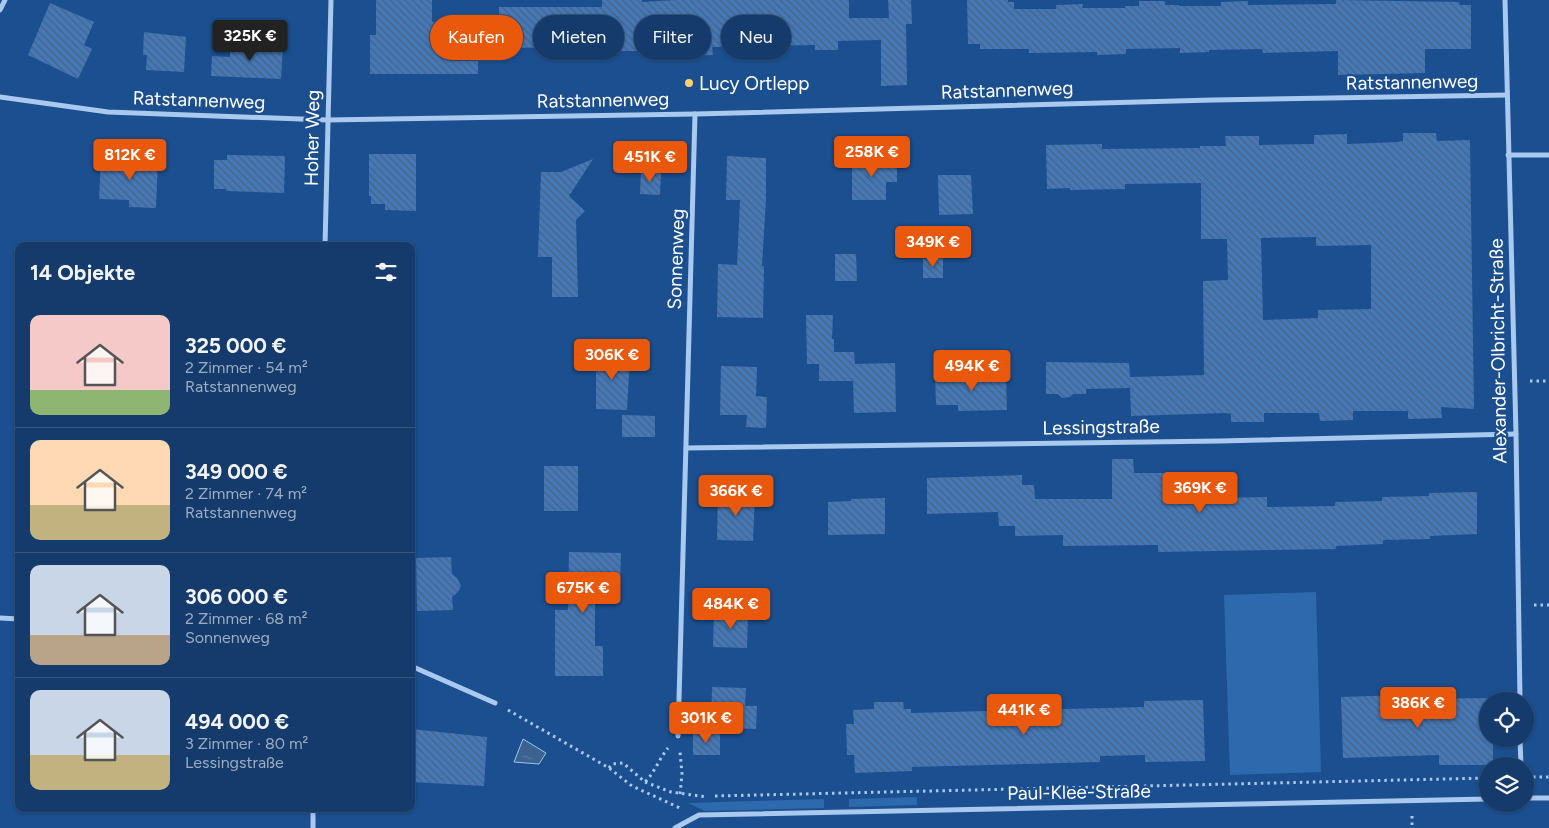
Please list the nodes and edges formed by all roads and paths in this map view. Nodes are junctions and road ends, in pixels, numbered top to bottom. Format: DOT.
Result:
graph roads {
  1 [pos="4,0"];
  2 [pos="331,0"];
  3 [pos="1505,0"];
  4 [pos="0,10"];
  5 [pos="1507,95"];
  6 [pos="0,97"];
  7 [pos="695,114"];
  8 [pos="328,120"];
  9 [pos="1508,155"];
  10 [pos="1549,155"];
  11 [pos="325,242"];
  12 [pos="1516,434"];
  13 [pos="686,448"];
  14 [pos="0,618"];
  15 [pos="15,619"];
  16 [pos="415,668"];
  17 [pos="1520,692"];
  18 [pos="495,703"];
  19 [pos="678,736"];
  20 [pos="662,756"];
  21 [pos="610,768"];
  22 [pos="1534,777"];
  23 [pos="1549,777"];
  24 [pos="1479,778"];
  25 [pos="644,782"];
  26 [pos="680,794"];
  27 [pos="1534,798"];
  28 [pos="1549,798"];
  29 [pos="1479,799"];
  30 [pos="313,812"];
  31 [pos="700,815"];
  32 [pos="313,828"];
  33 [pos="675,828"];
  1 -- 4 [label="street"];
  2 -- 8 [label="street, Hoher Weg"];
  3 -- 5 [label="street, Alexander-Olbricht-Straße"];
  5 -- 7 [label="street, Ratstannenweg"];
  5 -- 9 [label="street, Alexander-Olbricht-Straße"];
  6 -- 8 [label="street, Ratstannenweg"];
  7 -- 8 [label="street, Ratstannenweg"];
  7 -- 13 [label="street, Sonnenweg"];
  8 -- 11 [label="street, Hoher Weg"];
  9 -- 10 [label="street"];
  9 -- 12 [label="street, Alexander-Olbricht-Straße"];
  12 -- 13 [label="street, Lessingstraße"];
  12 -- 17 [label="street, Alexander-Olbricht-Straße"];
  13 -- 19 [label="street, Sonnenweg"];
  14 -- 15 [label="street"];
  16 -- 18 [label="street"];
  18 -- 21 [label="path"];
  19 -- 26 [label="path"];
  20 -- 25 [label="path"];
  21 -- 25 [label="path"];
  21 -- 31 [label="path"];
  22 -- 23 [label="path"];
  24 -- 26 [label="path"];
  25 -- 26 [label="path"];
  27 -- 28 [label="street"];
  29 -- 31 [label="street, Paul-Klee-Straße"];
  30 -- 32 [label="street"];
  31 -- 33 [label="street, Paul-Klee-Straße"];
}
